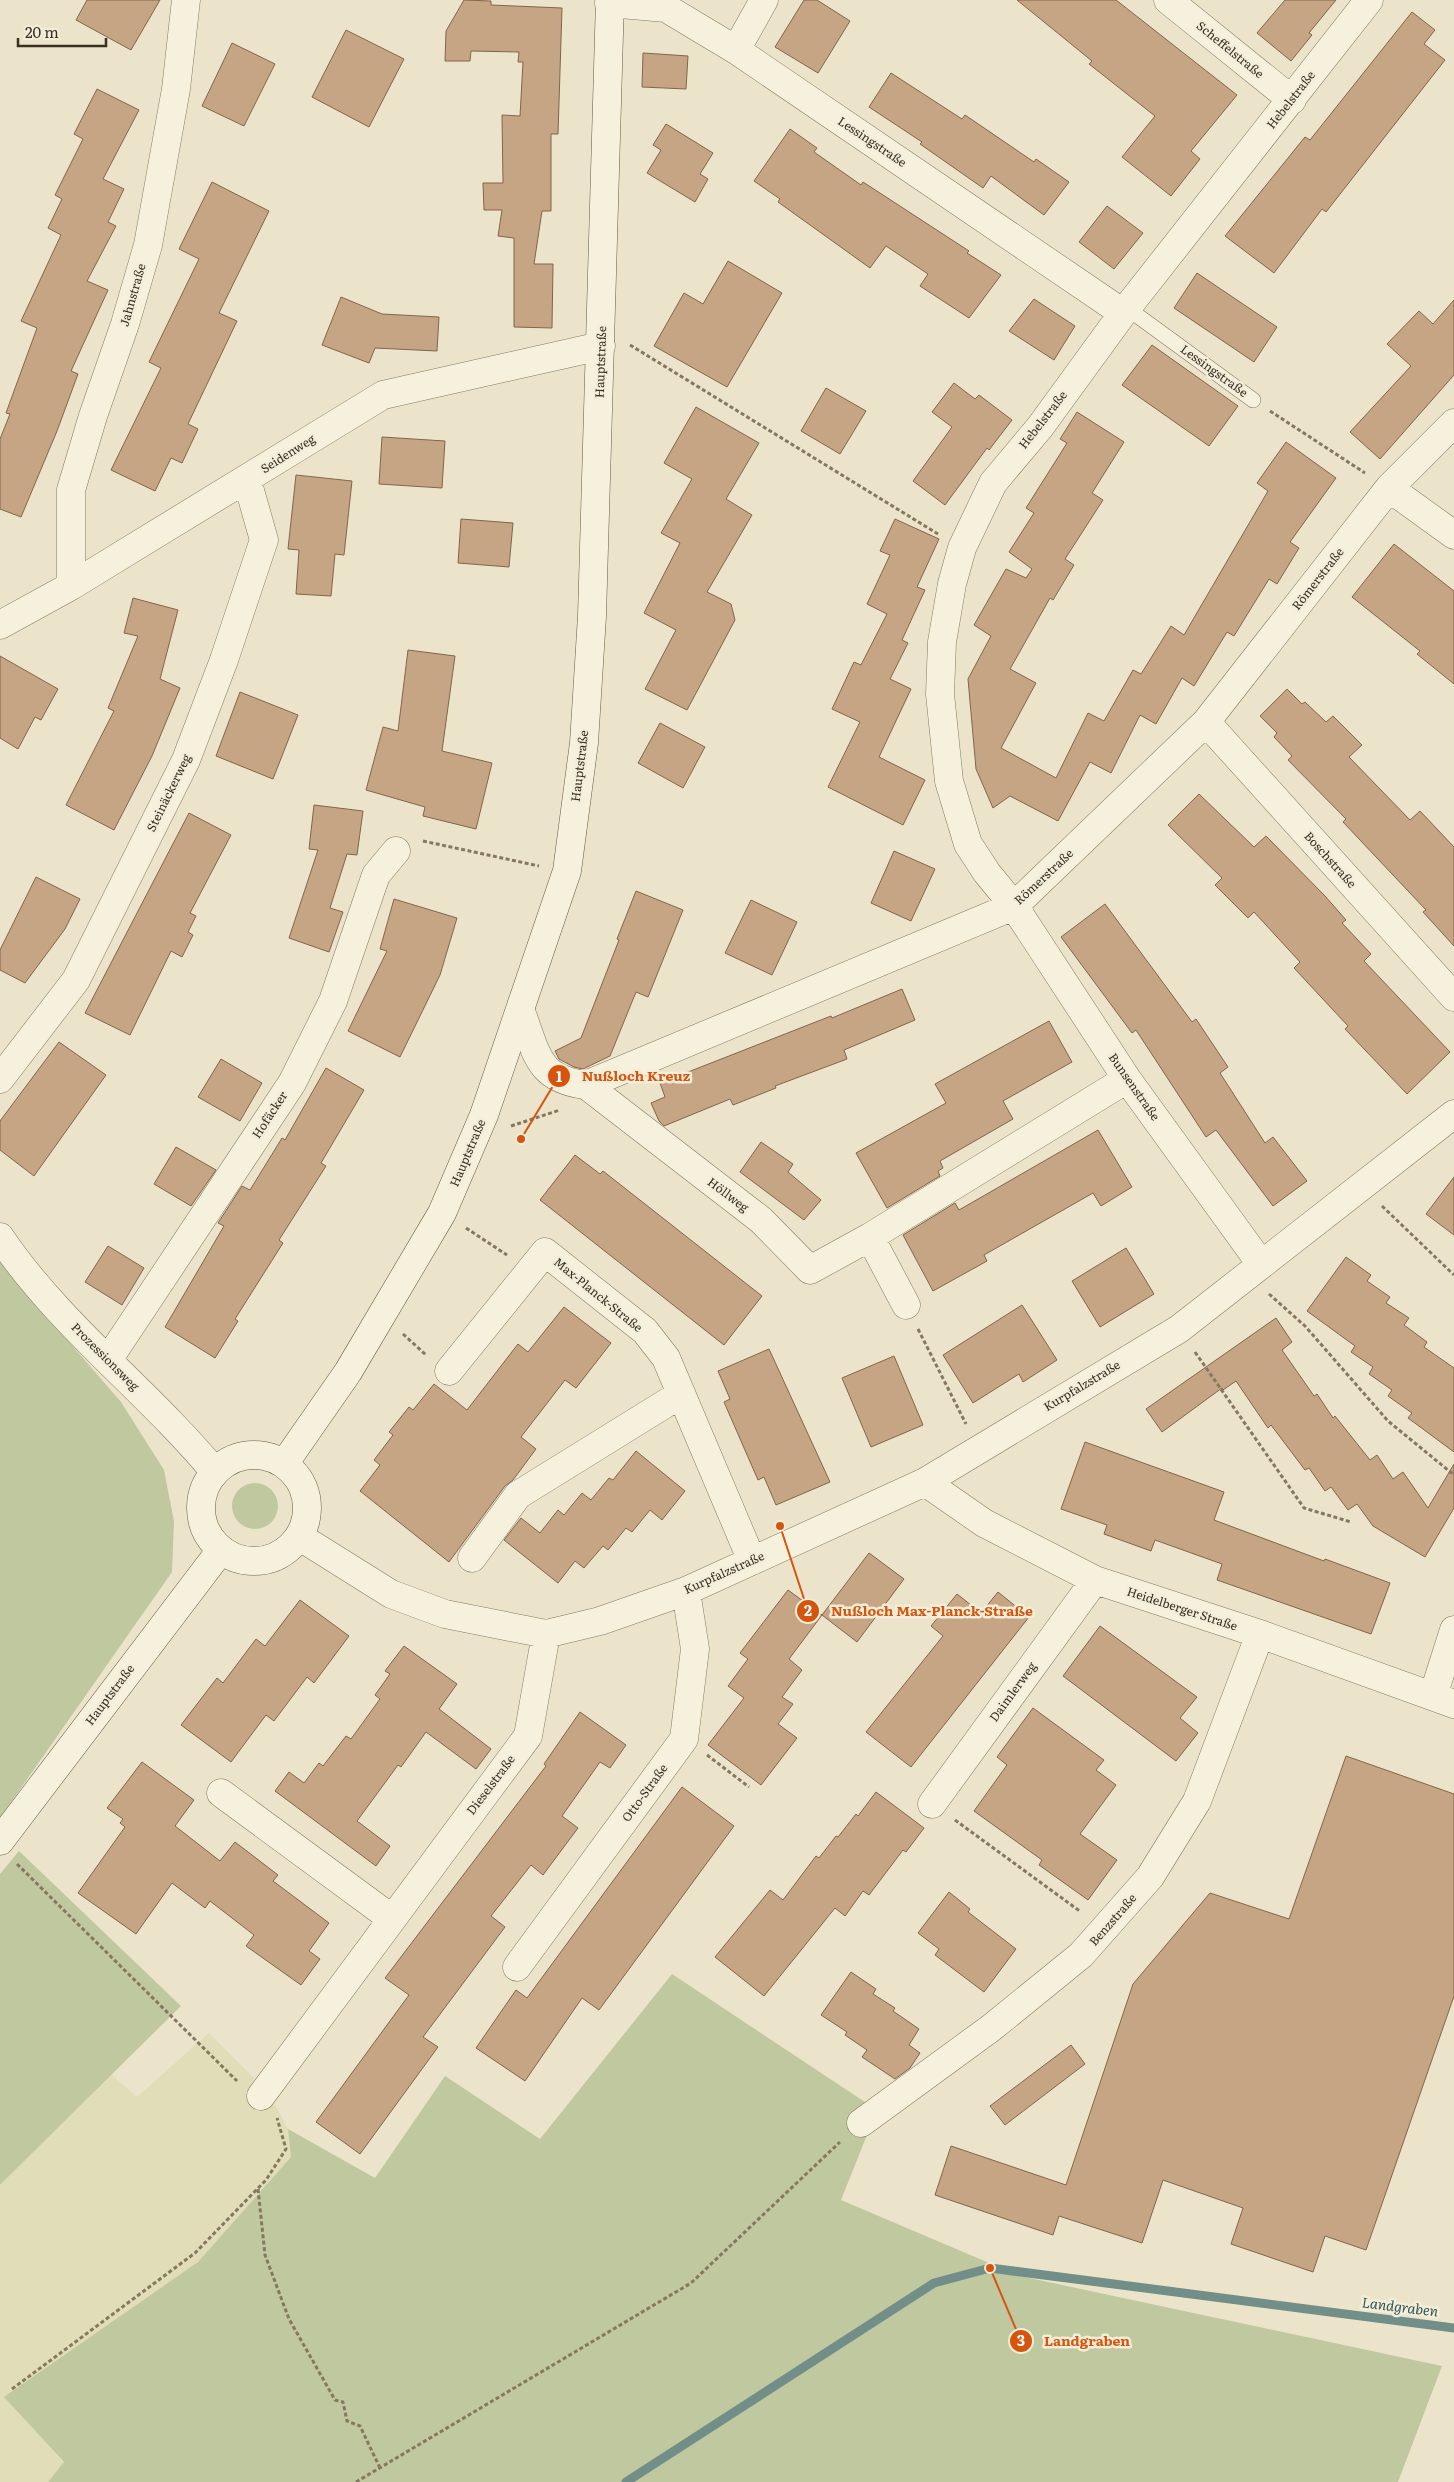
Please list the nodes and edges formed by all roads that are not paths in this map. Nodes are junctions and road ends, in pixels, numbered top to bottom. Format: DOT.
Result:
graph roads {
  1 [pos="186,0"];
  2 [pos="764,0"];
  3 [pos="1168,0"];
  4 [pos="1370,0"];
  5 [pos="610,1"];
  6 [pos="736,50"];
  7 [pos="1292,100"];
  8 [pos="1125,310"];
  9 [pos="601,337"];
  10 [pos="1253,400"];
  11 [pos="1454,423"];
  12 [pos="247,480"];
  13 [pos="1389,488"];
  14 [pos="1454,535"];
  15 [pos="71,586"];
  16 [pos="0,625"];
  17 [pos="1206,722"];
  18 [pos="396,851"];
  19 [pos="1014,906"];
  20 [pos="1454,997"];
  21 [pos="521,1012"];
  22 [pos="0,1079"];
  23 [pos="1127,1080"];
  24 [pos="593,1091"];
  25 [pos="1454,1114"];
  26 [pos="0,1237"];
  27 [pos="870,1237"];
  28 [pos="1261,1264"];
  29 [pos="906,1305"];
  30 [pos="108,1360"];
  31 [pos="449,1371"];
  32 [pos="681,1394"];
  33 [pos="284,1464"];
  34 [pos="215,1472"];
  35 [pos="925,1482"];
  36 [pos="300,1536"];
  37 [pos="221,1550"];
  38 [pos="472,1558"];
  39 [pos="752,1560"];
  40 [pos="1094,1580"];
  41 [pos="686,1590"];
  42 [pos="1454,1630"];
  43 [pos="546,1634"];
  44 [pos="1260,1634"];
  45 [pos="1443,1700"];
  46 [pos="221,1793"];
  47 [pos="940,1809"];
  48 [pos="7,1851"];
  49 [pos="391,1918"];
  50 [pos="517,1967"];
  51 [pos="261,2096"];
  52 [pos="861,2123"];
  1 -- 15 [label="street, Jahnstraße"];
  2 -- 6 [label="street"];
  3 -- 7 [label="street, Scheffelstraße"];
  4 -- 7 [label="street, Hebelstraße"];
  5 -- 6 [label="street, Lessingstraße"];
  5 -- 9 [label="street, Hauptstraße"];
  6 -- 8 [label="street, Lessingstraße"];
  7 -- 8 [label="street, Hebelstraße"];
  8 -- 10 [label="lane, Lessingstraße"];
  8 -- 19 [label="street, Hebelstraße"];
  9 -- 12 [label="street, Seidenweg"];
  9 -- 21 [label="street, Hauptstraße"];
  11 -- 13 [label="street, Römerstraße"];
  12 -- 15 [label="street, Seidenweg"];
  12 -- 22 [label="street, Steinäckerweg"];
  13 -- 14 [label="street"];
  13 -- 17 [label="street, Römerstraße"];
  15 -- 16 [label="street, Seidenweg"];
  17 -- 19 [label="street, Römerstraße"];
  17 -- 20 [label="street, Boschstraße"];
  18 -- 30 [label="street, Hofäcker"];
  19 -- 23 [label="street, Bunsenstraße"];
  19 -- 24 [label="street, Römerstraße"];
  21 -- 24 [label="street"];
  21 -- 33 [label="street, Hauptstraße"];
  23 -- 27 [label="street, Höllweg"];
  23 -- 28 [label="street, Bunsenstraße"];
  24 -- 27 [label="street, Höllweg"];
  25 -- 28 [label="street, Kurpfalzstraße"];
  26 -- 30 [label="street, Prozessionsweg"];
  27 -- 29 [label="street"];
  28 -- 35 [label="street, Kurpfalzstraße"];
  30 -- 34 [label="street, Prozessionsweg"];
  31 -- 32 [label="street, Max-Planck-Straße"];
  32 -- 38 [label="street"];
  32 -- 39 [label="street, Max-Planck-Straße"];
  33 -- 34 [label="street"];
  33 -- 36 [label="street"];
  34 -- 37 [label="street"];
  35 -- 39 [label="street, Kurpfalzstraße"];
  35 -- 40 [label="street, Heidelberger Straße"];
  36 -- 37 [label="street"];
  36 -- 43 [label="street, Kurpfalzstraße"];
  37 -- 48 [label="street, Hauptstraße"];
  39 -- 41 [label="street, Kurpfalzstraße"];
  40 -- 44 [label="street, Heidelberger Straße"];
  40 -- 47 [label="street, Daimlerweg"];
  41 -- 43 [label="street, Kurpfalzstraße"];
  41 -- 50 [label="street, Otto-Straße"];
  42 -- 45 [label="street"];
  43 -- 49 [label="street, Dieselstraße"];
  44 -- 45 [label="street, Heidelberger Straße"];
  44 -- 52 [label="street, Benzstraße"];
  46 -- 49 [label="street"];
  49 -- 51 [label="street, Dieselstraße"];
}
